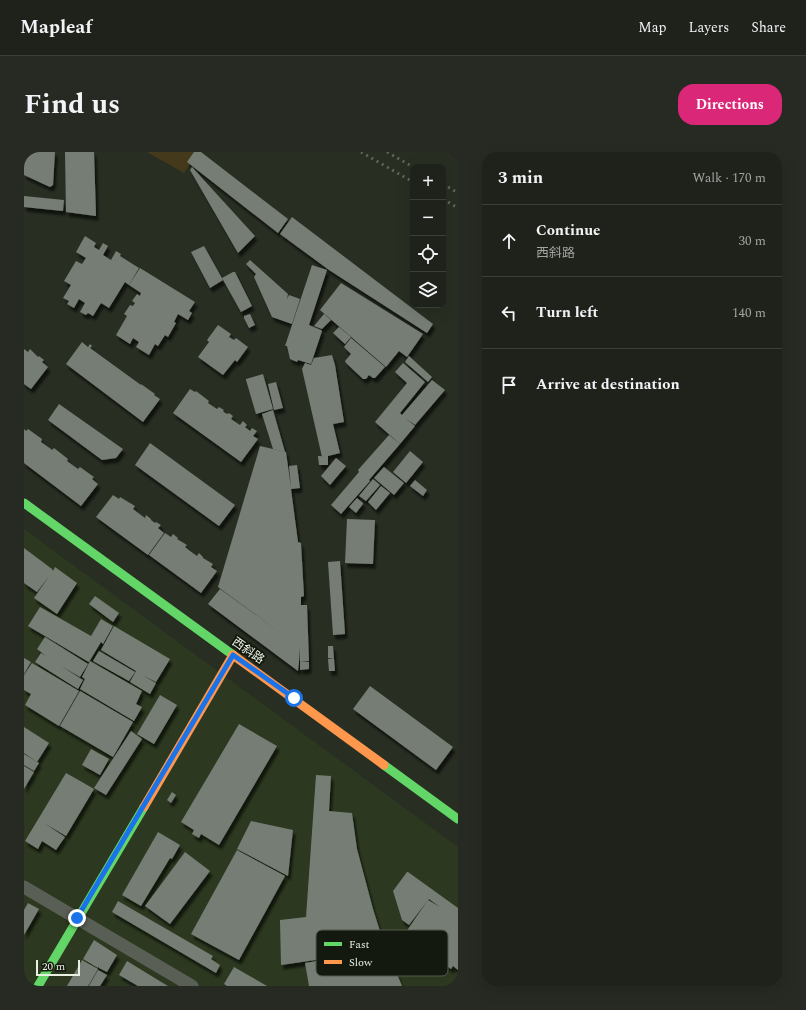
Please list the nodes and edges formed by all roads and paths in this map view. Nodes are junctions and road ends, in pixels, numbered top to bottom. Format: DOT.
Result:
graph roads {
  1 [pos="24,503"];
  2 [pos="233,655"];
  3 [pos="458,819"];
  4 [pos="24,887"];
  5 [pos="77,918"];
  6 [pos="38,986"];
  7 [pos="192,986"];
  1 -- 2 [label="street, 西斜路"];
  2 -- 3 [label="street, 西斜路"];
  2 -- 5 [label="street"];
  4 -- 5 [label="street"];
  5 -- 6 [label="street"];
  5 -- 7 [label="street"];
}
